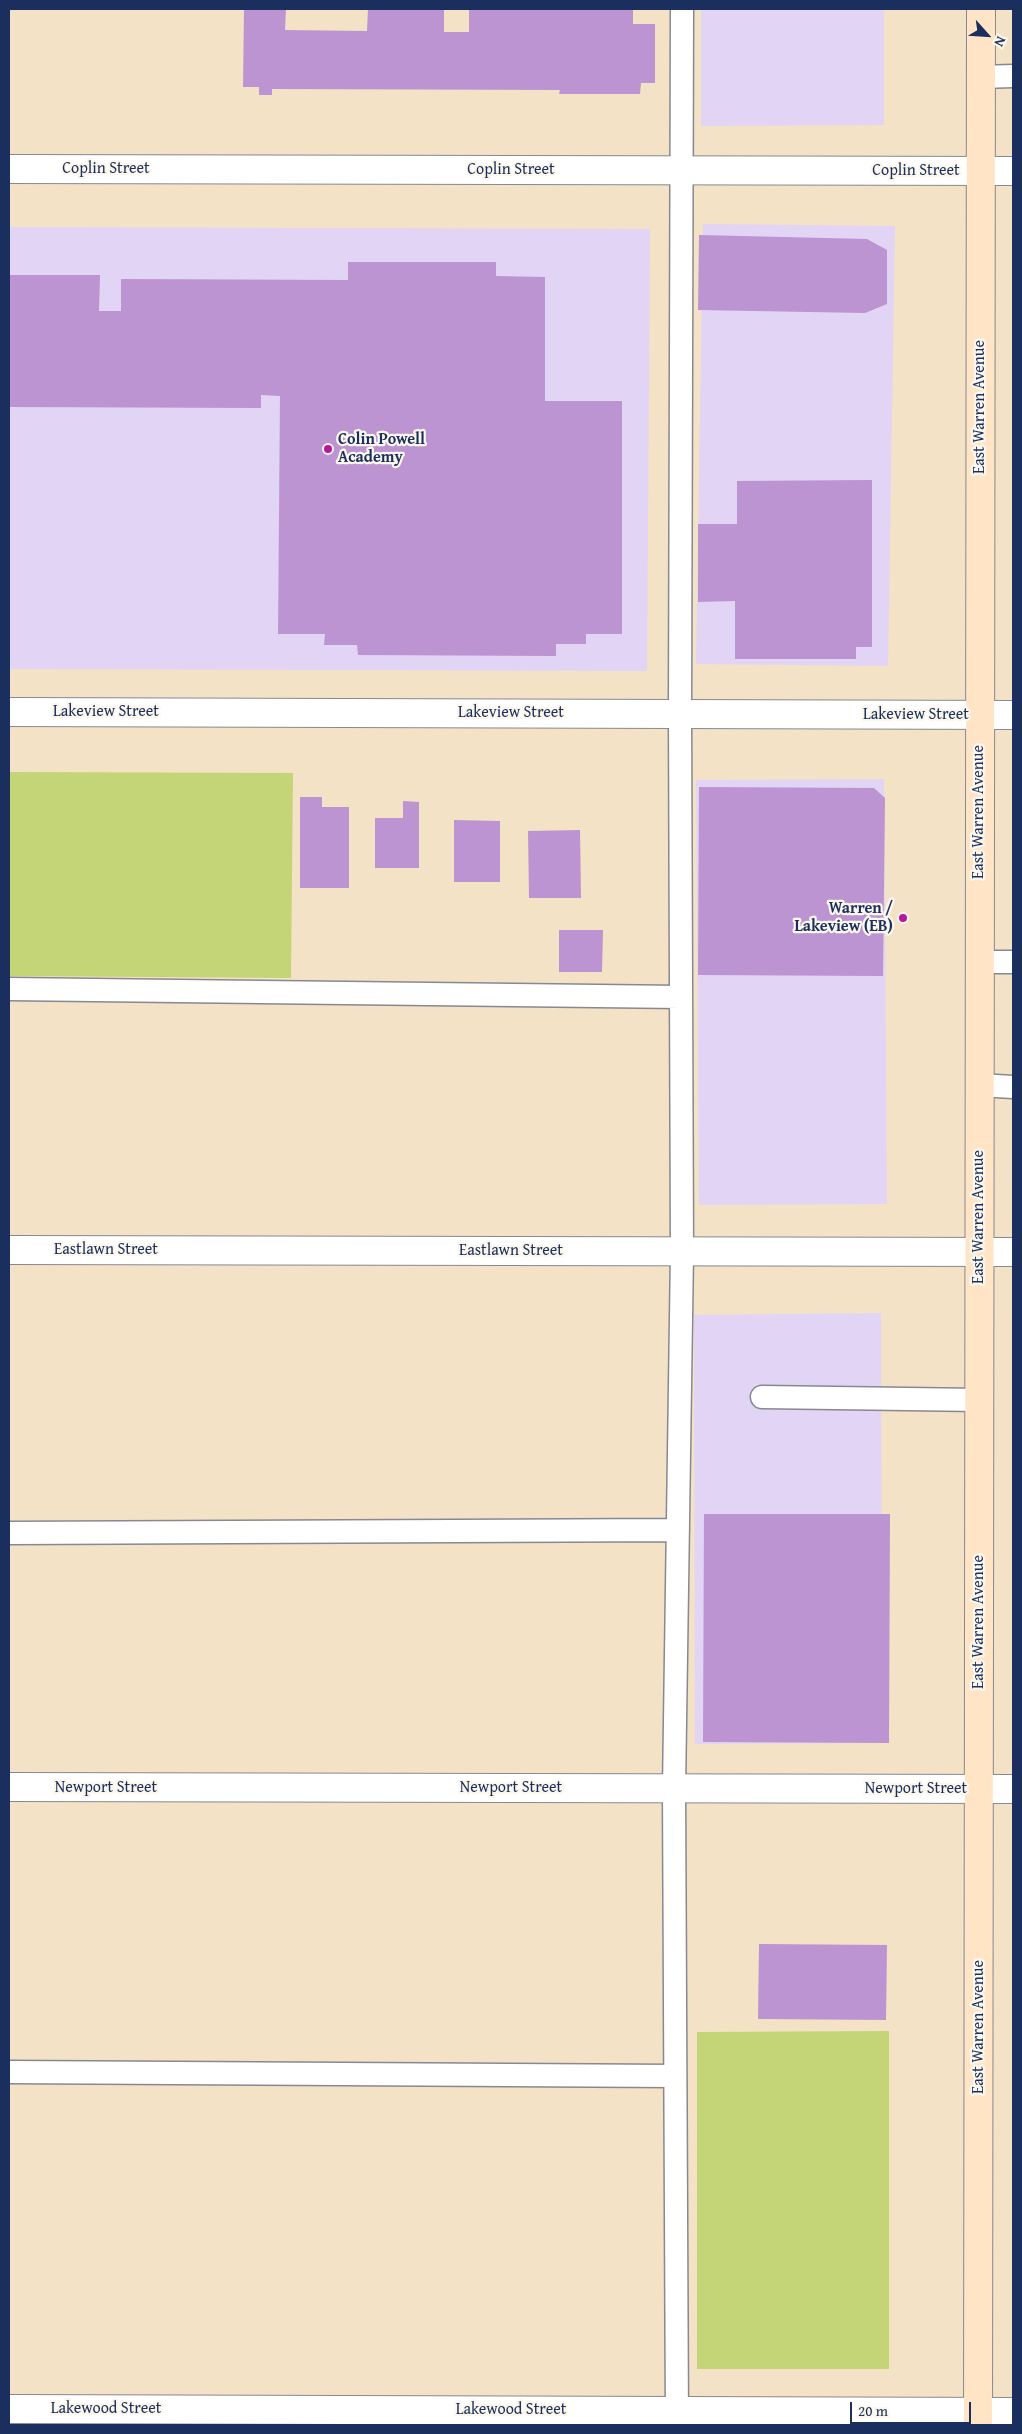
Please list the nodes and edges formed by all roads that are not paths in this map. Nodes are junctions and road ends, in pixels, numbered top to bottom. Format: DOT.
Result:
graph roads {
  1 [pos="682,9"];
  2 [pos="981,9"];
  3 [pos="1013,76"];
  4 [pos="981,77"];
  5 [pos="9,169"];
  6 [pos="682,170"];
  7 [pos="981,171"];
  8 [pos="1013,171"];
  9 [pos="9,712"];
  10 [pos="680,713"];
  11 [pos="979,715"];
  12 [pos="1013,715"];
  13 [pos="979,962"];
  14 [pos="1013,962"];
  15 [pos="9,989"];
  16 [pos="681,997"];
  17 [pos="979,1085"];
  18 [pos="1013,1087"];
  19 [pos="9,1250"];
  20 [pos="682,1251"];
  21 [pos="979,1252"];
  22 [pos="1013,1252"];
  23 [pos="762,1397"];
  24 [pos="979,1400"];
  25 [pos="678,1530"];
  26 [pos="9,1533"];
  27 [pos="9,1787"];
  28 [pos="674,1789"];
  29 [pos="979,1789"];
  30 [pos="1013,1789"];
  31 [pos="9,2072"];
  32 [pos="675,2076"];
  33 [pos="9,2409"];
  34 [pos="1013,2412"];
  35 [pos="677,2418"];
  36 [pos="978,2419"];
  1 -- 6 [label="lane"];
  2 -- 4 [label="main road, East Warren Avenue"];
  3 -- 4 [label="lane"];
  4 -- 7 [label="main road, East Warren Avenue"];
  5 -- 6 [label="street, Coplin Street"];
  6 -- 7 [label="street, Coplin Street"];
  6 -- 10 [label="lane"];
  7 -- 8 [label="street, Coplin Street"];
  7 -- 11 [label="main road, East Warren Avenue"];
  9 -- 10 [label="street, Lakeview Street"];
  10 -- 11 [label="street, Lakeview Street"];
  10 -- 16 [label="lane"];
  11 -- 12 [label="street, Lakeview Street"];
  11 -- 13 [label="main road, East Warren Avenue"];
  13 -- 14 [label="lane"];
  13 -- 17 [label="main road, East Warren Avenue"];
  15 -- 16 [label="lane"];
  16 -- 20 [label="lane"];
  17 -- 18 [label="lane"];
  17 -- 21 [label="main road, East Warren Avenue"];
  19 -- 20 [label="street, Eastlawn Street"];
  20 -- 21 [label="street, Eastlawn Street"];
  20 -- 25 [label="lane"];
  21 -- 22 [label="street, Eastlawn Street"];
  21 -- 24 [label="main road, East Warren Avenue"];
  23 -- 24 [label="lane"];
  24 -- 29 [label="main road, East Warren Avenue"];
  25 -- 26 [label="lane"];
  25 -- 28 [label="lane"];
  27 -- 28 [label="street, Newport Street"];
  28 -- 29 [label="street, Newport Street"];
  28 -- 32 [label="lane"];
  29 -- 30 [label="street, Newport Street"];
  29 -- 36 [label="main road, East Warren Avenue"];
  31 -- 32 [label="lane"];
  32 -- 35 [label="lane"];
  33 -- 35 [label="street, Lakewood Street"];
  34 -- 36 [label="street, Lakewood Street"];
  35 -- 36 [label="street, Lakewood Street"];
}
